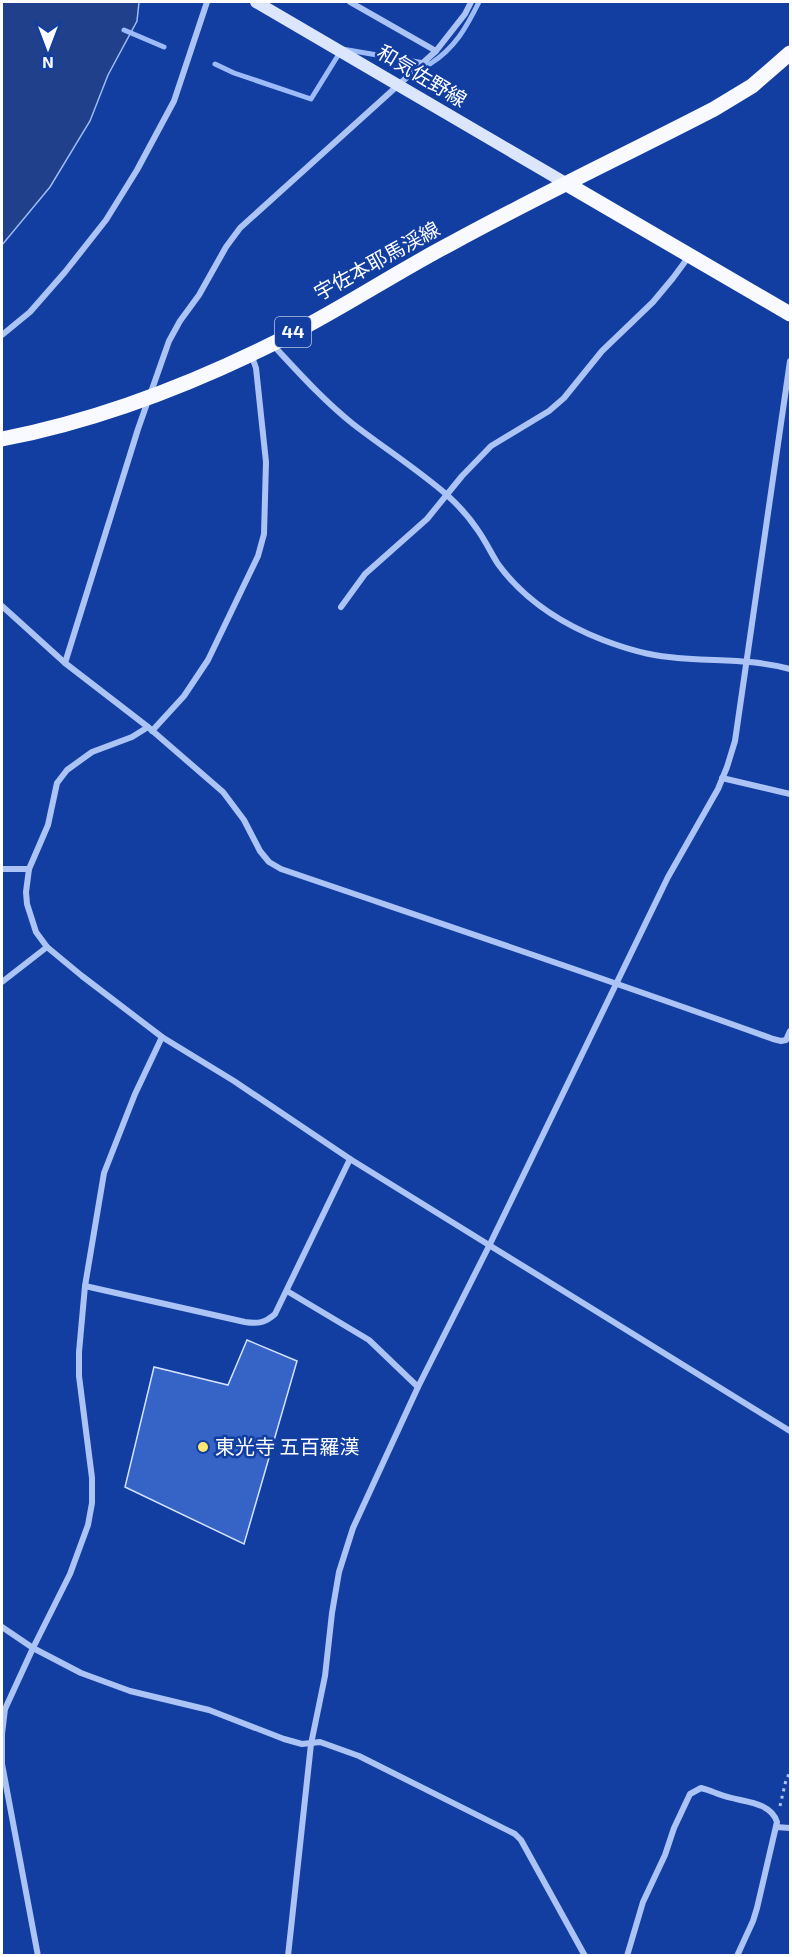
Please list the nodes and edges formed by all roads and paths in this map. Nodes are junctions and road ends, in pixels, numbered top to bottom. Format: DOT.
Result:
graph roads {
  1 [pos="207,2"];
  2 [pos="256,2"];
  3 [pos="351,2"];
  4 [pos="471,2"];
  5 [pos="362,4"];
  6 [pos="436,51"];
  7 [pos="790,53"];
  8 [pos="399,86"];
  9 [pos="567,184"];
  10 [pos="690,254"];
  11 [pos="790,314"];
  12 [pos="2,335"];
  13 [pos="272,344"];
  14 [pos="251,354"];
  15 [pos="790,361"];
  16 [pos="150,396"];
  17 [pos="2,439"];
  18 [pos="447,495"];
  19 [pos="2,606"];
  20 [pos="341,607"];
  21 [pos="747,661"];
  22 [pos="65,663"];
  23 [pos="790,669"];
  24 [pos="150,729"];
  25 [pos="722,778"];
  26 [pos="790,794"];
  27 [pos="2,869"];
  28 [pos="29,869"];
  29 [pos="47,947"];
  30 [pos="2,982"];
  31 [pos="617,982"];
  32 [pos="790,1031"];
  33 [pos="162,1037"];
  34 [pos="350,1159"];
  35 [pos="490,1244"];
  36 [pos="85,1286"];
  37 [pos="287,1291"];
  38 [pos="418,1387"];
  39 [pos="790,1431"];
  40 [pos="2,1627"];
  41 [pos="33,1648"];
  42 [pos="311,1743"];
  43 [pos="790,1772"];
  44 [pos="771,1812"];
  45 [pos="776,1827"];
  46 [pos="790,1827"];
  47 [pos="38,1956"];
  48 [pos="288,1956"];
  49 [pos="585,1956"];
  50 [pos="627,1956"];
  51 [pos="736,1956"];
  1 -- 12 [label="street"];
  2 -- 8 [label="main road, 和気佐野線"];
  3 -- 5 [label="street"];
  4 -- 6 [label="street"];
  5 -- 6 [label="street"];
  6 -- 8 [label="street"];
  7 -- 9 [label="main road, 宇佐本耶馬渓線 / 44"];
  8 -- 9 [label="main road, 和気佐野線"];
  8 -- 16 [label="street"];
  9 -- 10 [label="main road"];
  9 -- 13 [label="main road, 宇佐本耶馬渓線 / 44"];
  10 -- 11 [label="main road"];
  10 -- 18 [label="street"];
  13 -- 14 [label="main road, 宇佐本耶馬渓線 / 44"];
  13 -- 18 [label="street"];
  14 -- 16 [label="main road, 宇佐本耶馬渓線 / 44"];
  14 -- 24 [label="street"];
  15 -- 21 [label="street"];
  16 -- 17 [label="main road, 宇佐本耶馬渓線 / 44"];
  16 -- 22 [label="street"];
  18 -- 20 [label="street"];
  18 -- 21 [label="street"];
  19 -- 22 [label="street"];
  21 -- 23 [label="street"];
  21 -- 25 [label="street"];
  22 -- 24 [label="street"];
  24 -- 28 [label="street"];
  24 -- 31 [label="street"];
  25 -- 26 [label="street"];
  25 -- 31 [label="street"];
  27 -- 28 [label="street"];
  28 -- 29 [label="street"];
  29 -- 30 [label="street"];
  29 -- 33 [label="street"];
  31 -- 32 [label="street"];
  31 -- 35 [label="street"];
  33 -- 34 [label="street"];
  33 -- 36 [label="street"];
  34 -- 35 [label="street"];
  34 -- 37 [label="street"];
  35 -- 38 [label="street"];
  35 -- 39 [label="street"];
  36 -- 37 [label="street"];
  36 -- 41 [label="street"];
  37 -- 38 [label="street"];
  38 -- 42 [label="street"];
  40 -- 41 [label="street"];
  41 -- 42 [label="street"];
  41 -- 47 [label="street"];
  42 -- 48 [label="street"];
  42 -- 49 [label="street"];
  43 -- 44 [label="path"];
  44 -- 45 [label="street"];
  44 -- 50 [label="street"];
  45 -- 46 [label="street"];
  45 -- 51 [label="street"];
}
